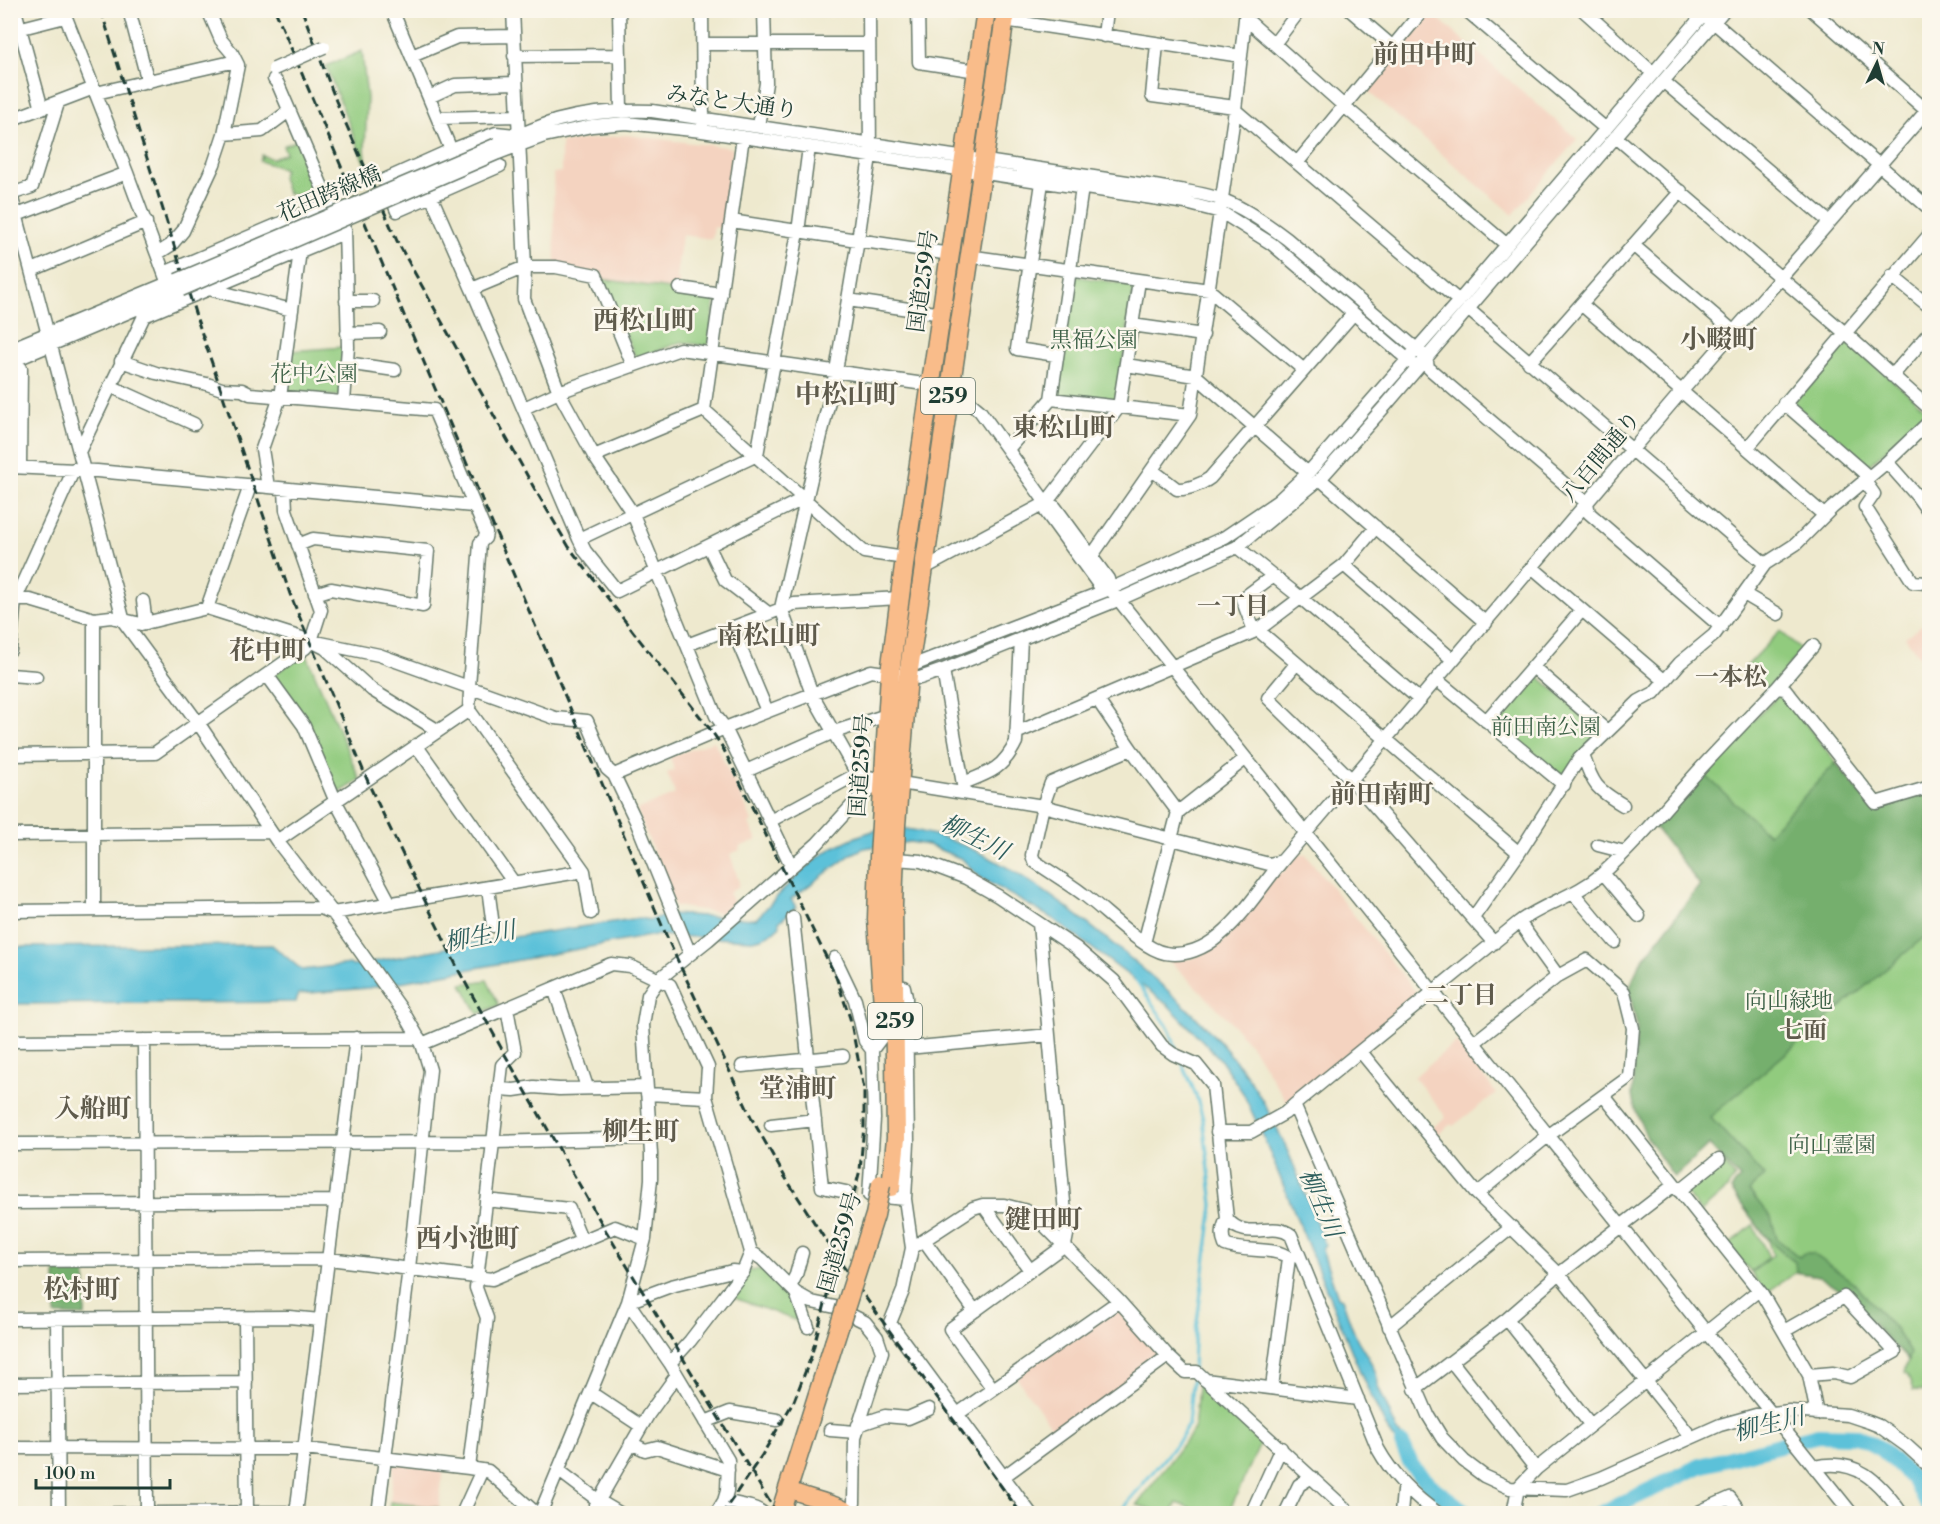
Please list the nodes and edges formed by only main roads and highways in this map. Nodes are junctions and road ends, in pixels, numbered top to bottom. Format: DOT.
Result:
graph roads {
  1 [pos="986,10"];
  2 [pos="1005,15"];
  3 [pos="959,255"];
  4 [pos="940,388"];
  5 [pos="902,672"];
  6 [pos="891,782"];
  7 [pos="889,857"];
  8 [pos="882,1192"];
  9 [pos="793,1492"];
  10 [pos="793,1513"];
  11 [pos="851,1513"];
  12 [pos="780,1514"];
  1 -- 3 [label="highway, 国道259号 / 259"];
  2 -- 3 [label="highway, 国道259号 / 259"];
  3 -- 4 [label="highway, 国道259号 / 259"];
  3 -- 4 [label="highway, 国道259号 / 259"];
  4 -- 5 [label="highway, 国道259号 / 259"];
  4 -- 5 [label="highway, 国道259号 / 259"];
  5 -- 6 [label="highway, 国道259号 / 259"];
  5 -- 6 [label="highway, 国道259号 / 259"];
  6 -- 7 [label="highway, 国道259号 / 259"];
  7 -- 8 [label="highway, 国道259号 / 259"];
  7 -- 8 [label="highway, 国道259号 / 259"];
  8 -- 9 [label="highway, 国道259号 / 259, bridge"];
  9 -- 10 [label="highway, 国道259号 / 259"];
  9 -- 11 [label="main road"];
  9 -- 12 [label="highway, 国道259号 / 259"];
}
